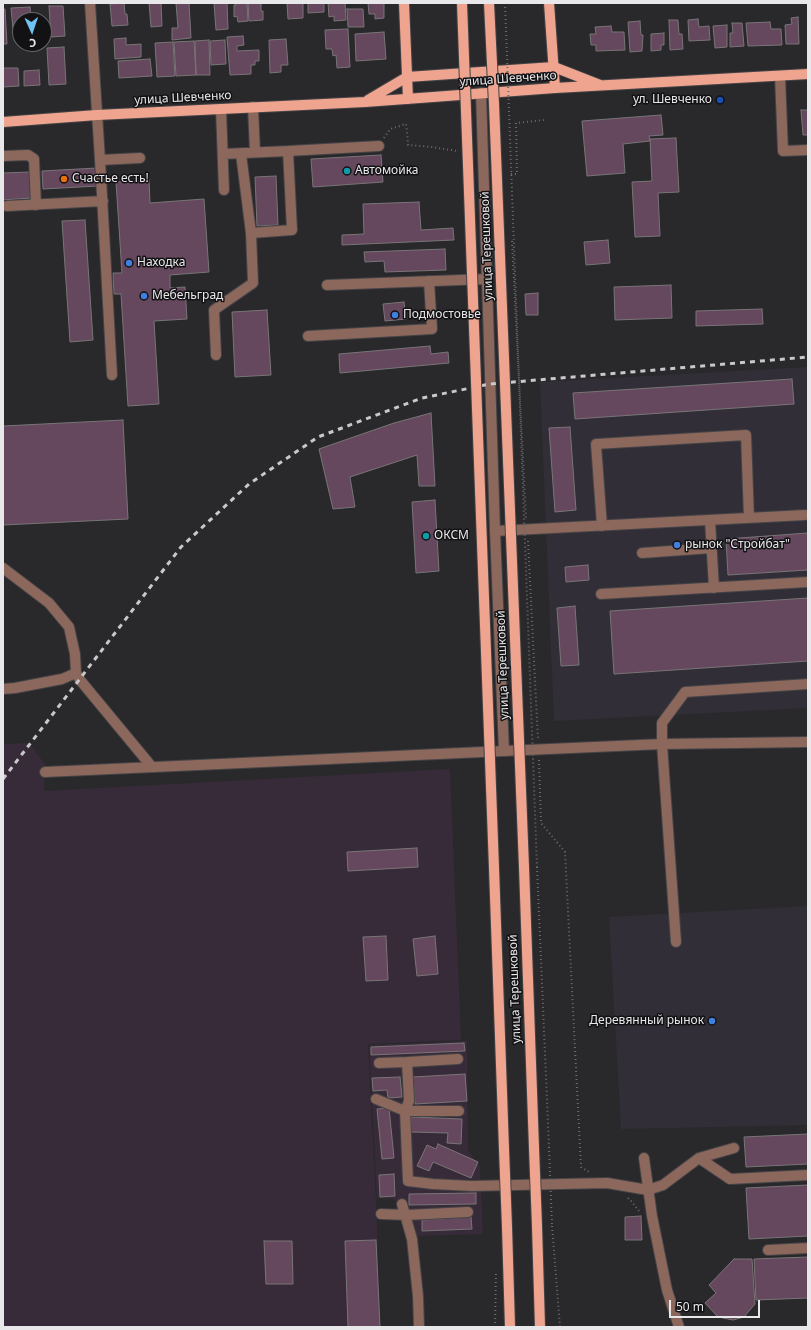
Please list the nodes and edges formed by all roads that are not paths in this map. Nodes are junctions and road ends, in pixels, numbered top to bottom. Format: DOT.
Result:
graph roads {
  1 [pos="90,3"];
  2 [pos="404,3"];
  3 [pos="462,3"];
  4 [pos="489,3"];
  5 [pos="549,3"];
  6 [pos="554,67"];
  7 [pos="808,74"];
  8 [pos="780,76"];
  9 [pos="407,77"];
  10 [pos="604,86"];
  11 [pos="555,88"];
  12 [pos="481,93"];
  13 [pos="408,99"];
  14 [pos="365,102"];
  15 [pos="253,107"];
  16 [pos="221,109"];
  17 [pos="97,115"];
  18 [pos="3,122"];
  19 [pos="379,146"];
  20 [pos="808,150"];
  21 [pos="288,151"];
  22 [pos="255,152"];
  23 [pos="223,154"];
  24 [pos="241,154"];
  25 [pos="3,156"];
  26 [pos="140,158"];
  27 [pos="100,160"];
  28 [pos="224,190"];
  29 [pos="103,201"];
  30 [pos="36,205"];
  31 [pos="7,206"];
  32 [pos="251,233"];
  33 [pos="487,279"];
  34 [pos="429,281"];
  35 [pos="327,285"];
  36 [pos="308,336"];
  37 [pos="216,355"];
  38 [pos="112,375"];
  39 [pos="805,515"];
  40 [pos="749,518"];
  41 [pos="710,520"];
  42 [pos="602,526"];
  43 [pos="495,532"];
  44 [pos="712,548"];
  45 [pos="642,553"];
  46 [pos="3,568"];
  47 [pos="808,582"];
  48 [pos="714,588"];
  49 [pos="601,594"];
  50 [pos="76,673"];
  51 [pos="808,684"];
  52 [pos="3,689"];
  53 [pos="808,742"];
  54 [pos="662,744"];
  55 [pos="504,751"];
  56 [pos="152,767"];
  57 [pos="45,772"];
  58 [pos="676,942"];
  59 [pos="458,1059"];
  60 [pos="407,1062"];
  61 [pos="379,1063"];
  62 [pos="376,1099"];
  63 [pos="405,1111"];
  64 [pos="459,1111"];
  65 [pos="734,1148"];
  66 [pos="644,1158"];
  67 [pos="699,1158"];
  68 [pos="808,1175"];
  69 [pos="648,1190"];
  70 [pos="402,1204"];
  71 [pos="468,1212"];
  72 [pos="381,1214"];
  73 [pos="406,1215"];
  74 [pos="808,1248"];
  75 [pos="768,1250"];
  76 [pos="419,1327"];
  77 [pos="510,1327"];
  78 [pos="540,1327"];
  79 [pos="678,1327"];
  1 -- 17 [label="street"];
  2 -- 9 [label="main road"];
  3 -- 77 [label="main road, улица Терешковой, bridge"];
  4 -- 78 [label="main road, улица Терешковой, bridge"];
  5 -- 6 [label="main road"];
  6 -- 9 [label="main road, улица Шевченко"];
  6 -- 10 [label="main road, улица Шевченко"];
  6 -- 11 [label="main road"];
  7 -- 8 [label="main road, улица Шевченко"];
  8 -- 10 [label="main road, улица Шевченко"];
  8 -- 20 [label="street"];
  9 -- 13 [label="main road"];
  9 -- 14 [label="main road, улица Шевченко"];
  10 -- 11 [label="main road, улица Шевченко"];
  11 -- 12 [label="main road, улица Шевченко"];
  12 -- 13 [label="main road, улица Шевченко"];
  12 -- 33 [label="street"];
  13 -- 14 [label="main road, улица Шевченко"];
  14 -- 15 [label="main road, улица Шевченко"];
  15 -- 16 [label="main road, улица Шевченко"];
  15 -- 22 [label="street"];
  16 -- 17 [label="main road, улица Шевченко"];
  16 -- 23 [label="street"];
  17 -- 18 [label="main road, улица Шевченко"];
  17 -- 27 [label="street"];
  19 -- 21 [label="street"];
  21 -- 22 [label="street"];
  21 -- 32 [label="street"];
  22 -- 24 [label="street"];
  23 -- 24 [label="street"];
  23 -- 28 [label="street"];
  24 -- 32 [label="street"];
  25 -- 30 [label="street"];
  26 -- 27 [label="street"];
  27 -- 29 [label="street"];
  29 -- 30 [label="street"];
  29 -- 38 [label="street"];
  30 -- 31 [label="street"];
  32 -- 37 [label="street"];
  33 -- 34 [label="street"];
  33 -- 43 [label="street"];
  34 -- 35 [label="street"];
  34 -- 36 [label="street"];
  39 -- 40 [label="street"];
  40 -- 41 [label="street"];
  40 -- 42 [label="street"];
  41 -- 42 [label="street"];
  41 -- 44 [label="street"];
  42 -- 43 [label="street"];
  43 -- 55 [label="street"];
  44 -- 45 [label="street"];
  44 -- 48 [label="street"];
  46 -- 50 [label="street"];
  47 -- 48 [label="street"];
  48 -- 49 [label="street"];
  50 -- 52 [label="street"];
  50 -- 56 [label="street"];
  51 -- 54 [label="street"];
  53 -- 54 [label="street"];
  54 -- 55 [label="street"];
  54 -- 58 [label="street"];
  55 -- 56 [label="street"];
  56 -- 57 [label="street"];
  59 -- 60 [label="street"];
  60 -- 61 [label="street"];
  60 -- 63 [label="street"];
  62 -- 63 [label="street"];
  63 -- 64 [label="street"];
  63 -- 69 [label="street"];
  65 -- 67 [label="street"];
  66 -- 69 [label="street"];
  67 -- 68 [label="street"];
  67 -- 69 [label="street"];
  69 -- 79 [label="street"];
  70 -- 73 [label="street"];
  71 -- 73 [label="street"];
  72 -- 73 [label="street"];
  73 -- 76 [label="street"];
  74 -- 75 [label="street"];
}
